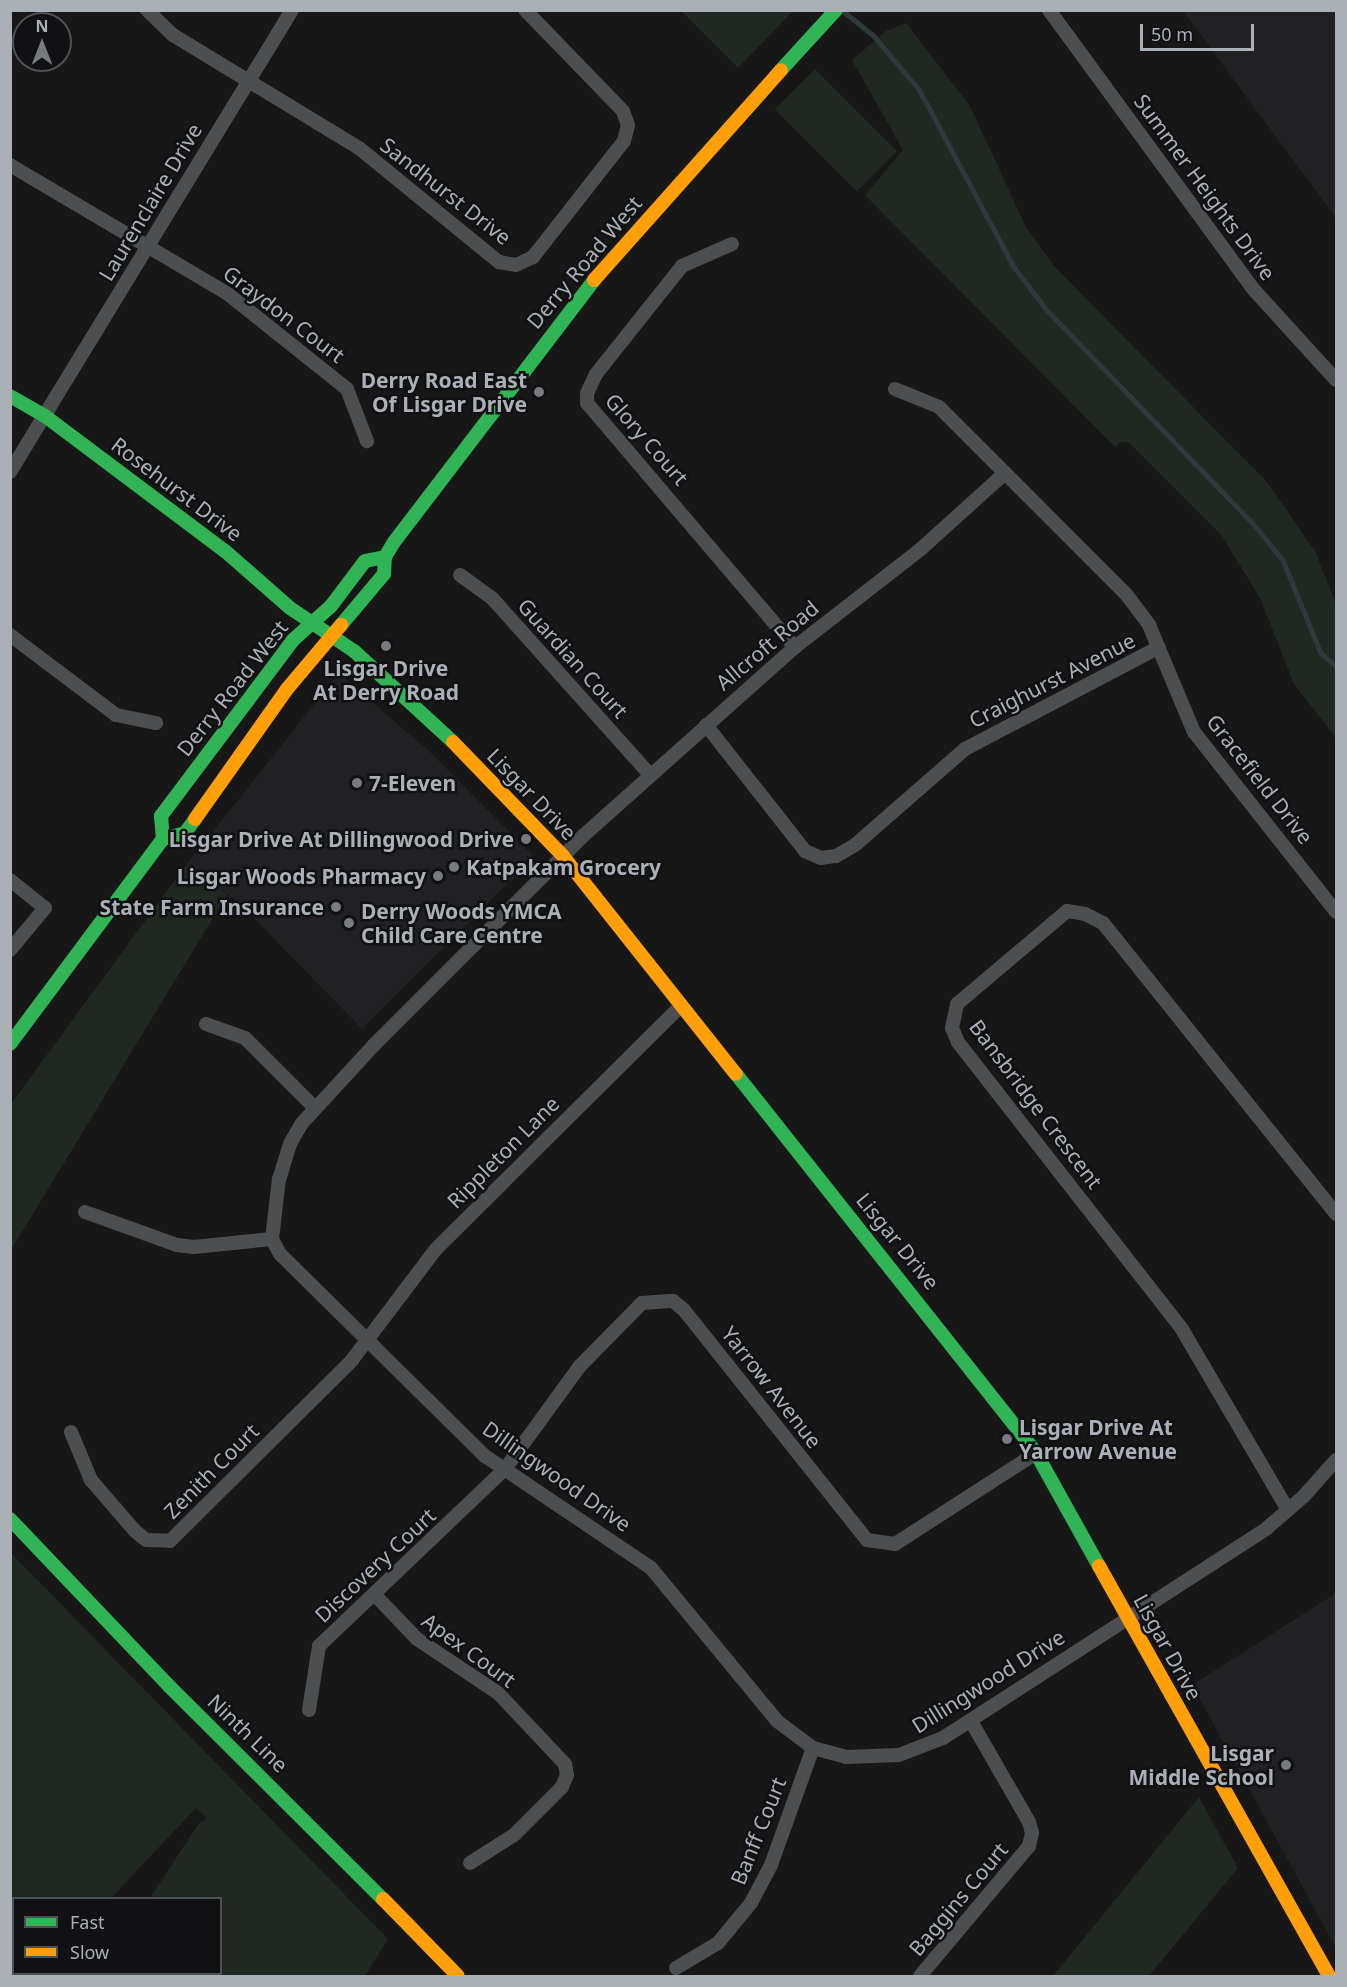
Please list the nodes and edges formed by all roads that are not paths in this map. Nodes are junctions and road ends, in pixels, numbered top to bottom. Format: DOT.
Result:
graph roads {
  1 [pos="147,10"];
  2 [pos="292,10"];
  3 [pos="525,10"];
  4 [pos="836,10"];
  5 [pos="1049,10"];
  6 [pos="249,79"];
  7 [pos="10,165"];
  8 [pos="732,244"];
  9 [pos="147,245"];
  10 [pos="1336,380"];
  11 [pos="896,389"];
  12 [pos="10,396"];
  13 [pos="45,416"];
  14 [pos="366,441"];
  15 [pos="10,472"];
  16 [pos="1005,473"];
  17 [pos="385,557"];
  18 [pos="460,575"];
  19 [pos="313,624"];
  20 [pos="10,635"];
  21 [pos="334,637"];
  22 [pos="795,647"];
  23 [pos="1159,647"];
  24 [pos="156,723"];
  25 [pos="706,725"];
  26 [pos="650,775"];
  27 [pos="163,839"];
  28 [pos="563,856"];
  29 [pos="10,880"];
  30 [pos="1336,912"];
  31 [pos="10,950"];
  32 [pos="682,1005"];
  33 [pos="206,1023"];
  34 [pos="10,1044"];
  35 [pos="315,1108"];
  36 [pos="85,1212"];
  37 [pos="1336,1214"];
  38 [pos="272,1239"];
  39 [pos="366,1341"];
  40 [pos="71,1432"];
  41 [pos="1036,1453"];
  42 [pos="1336,1460"];
  43 [pos="505,1469"];
  44 [pos="1288,1510"];
  45 [pos="10,1519"];
  46 [pos="375,1595"];
  47 [pos="1127,1618"];
  48 [pos="309,1710"];
  49 [pos="971,1721"];
  50 [pos="813,1748"];
  51 [pos="471,1863"];
  52 [pos="676,1968"];
  53 [pos="458,1977"];
  54 [pos="920,1977"];
  55 [pos="1329,1977"];
  1 -- 6 [label="street, Sandhurst Drive"];
  2 -- 6 [label="street, Laurenclaire Drive"];
  3 -- 6 [label="street, Sandhurst Drive"];
  4 -- 17 [label="main road, Derry Road West"];
  5 -- 10 [label="street, Summer Heights Drive"];
  6 -- 9 [label="street, Laurenclaire Drive"];
  7 -- 9 [label="street, Graydon Court"];
  8 -- 22 [label="street, Glory Court"];
  9 -- 13 [label="street, Laurenclaire Drive"];
  9 -- 14 [label="street, Graydon Court"];
  11 -- 16 [label="street, Gracefield Drive"];
  12 -- 13 [label="main road, Rosehurst Drive"];
  13 -- 15 [label="street, Laurenclaire Drive"];
  13 -- 19 [label="main road, Rosehurst Drive"];
  16 -- 22 [label="street, Allcroft Road"];
  16 -- 23 [label="street, Gracefield Drive"];
  17 -- 19 [label="main road, Derry Road West"];
  17 -- 21 [label="main road, Derry Road West"];
  18 -- 26 [label="street, Guardian Court"];
  19 -- 21 [label="main road, Lisgar Drive"];
  19 -- 27 [label="main road, Derry Road West"];
  20 -- 24 [label="street"];
  21 -- 27 [label="main road, Derry Road West"];
  21 -- 28 [label="main road, Lisgar Drive"];
  22 -- 25 [label="street, Allcroft Road"];
  23 -- 25 [label="street, Craighurst Avenue"];
  23 -- 30 [label="street, Gracefield Drive"];
  25 -- 26 [label="street, Allcroft Road"];
  26 -- 28 [label="street, Allcroft Road"];
  27 -- 34 [label="main road, Derry Road West"];
  28 -- 32 [label="main road, Lisgar Drive"];
  28 -- 35 [label="street"];
  29 -- 31 [label="street"];
  32 -- 39 [label="street, Rippleton Lane"];
  32 -- 41 [label="main road, Lisgar Drive"];
  33 -- 35 [label="street"];
  35 -- 38 [label="street"];
  36 -- 38 [label="street"];
  37 -- 44 [label="street, Bansbridge Crescent"];
  38 -- 39 [label="street, Dillingwood Drive"];
  39 -- 40 [label="street, Zenith Court"];
  39 -- 43 [label="street, Dillingwood Drive"];
  41 -- 43 [label="street, Yarrow Avenue"];
  41 -- 47 [label="main road, Lisgar Drive"];
  42 -- 44 [label="street"];
  43 -- 46 [label="street, Discovery Court"];
  43 -- 50 [label="street, Dillingwood Drive"];
  44 -- 47 [label="street"];
  45 -- 53 [label="main road, Ninth Line"];
  46 -- 48 [label="street, Discovery Court"];
  46 -- 51 [label="street, Apex Court"];
  47 -- 49 [label="street, Dillingwood Drive"];
  47 -- 55 [label="main road, Lisgar Drive"];
  49 -- 50 [label="street, Dillingwood Drive"];
  49 -- 54 [label="street, Baggins Court"];
  50 -- 52 [label="street, Banff Court"];
}
